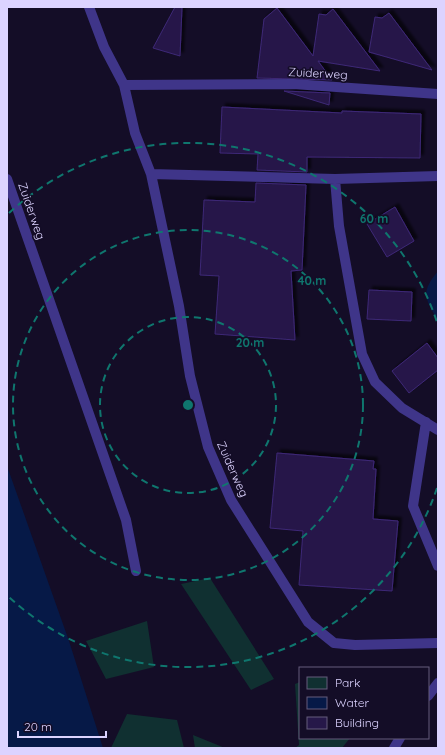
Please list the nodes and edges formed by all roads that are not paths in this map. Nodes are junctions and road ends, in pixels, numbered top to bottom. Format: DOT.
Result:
graph roads {
  1 [pos="88,7"];
  2 [pos="124,84"];
  3 [pos="438,94"];
  4 [pos="151,174"];
  5 [pos="438,176"];
  6 [pos="7,178"];
  7 [pos="335,178"];
  8 [pos="426,422"];
  9 [pos="438,430"];
  10 [pos="438,566"];
  11 [pos="136,571"];
  12 [pos="438,643"];
  13 [pos="438,682"];
  14 [pos="429,695"];
  15 [pos="399,739"];
  16 [pos="394,748"];
  1 -- 2 [label="lane, Zuiderweg"];
  2 -- 3 [label="lane, Zuiderweg"];
  2 -- 4 [label="lane, Zuiderweg"];
  4 -- 7 [label="lane"];
  4 -- 12 [label="lane, Zuiderweg"];
  5 -- 7 [label="lane"];
  6 -- 11 [label="lane, Zuiderweg"];
  7 -- 8 [label="lane"];
  8 -- 9 [label="lane"];
  8 -- 10 [label="lane"];
  13 -- 14 [label="lane"];
  15 -- 16 [label="lane"];
}
